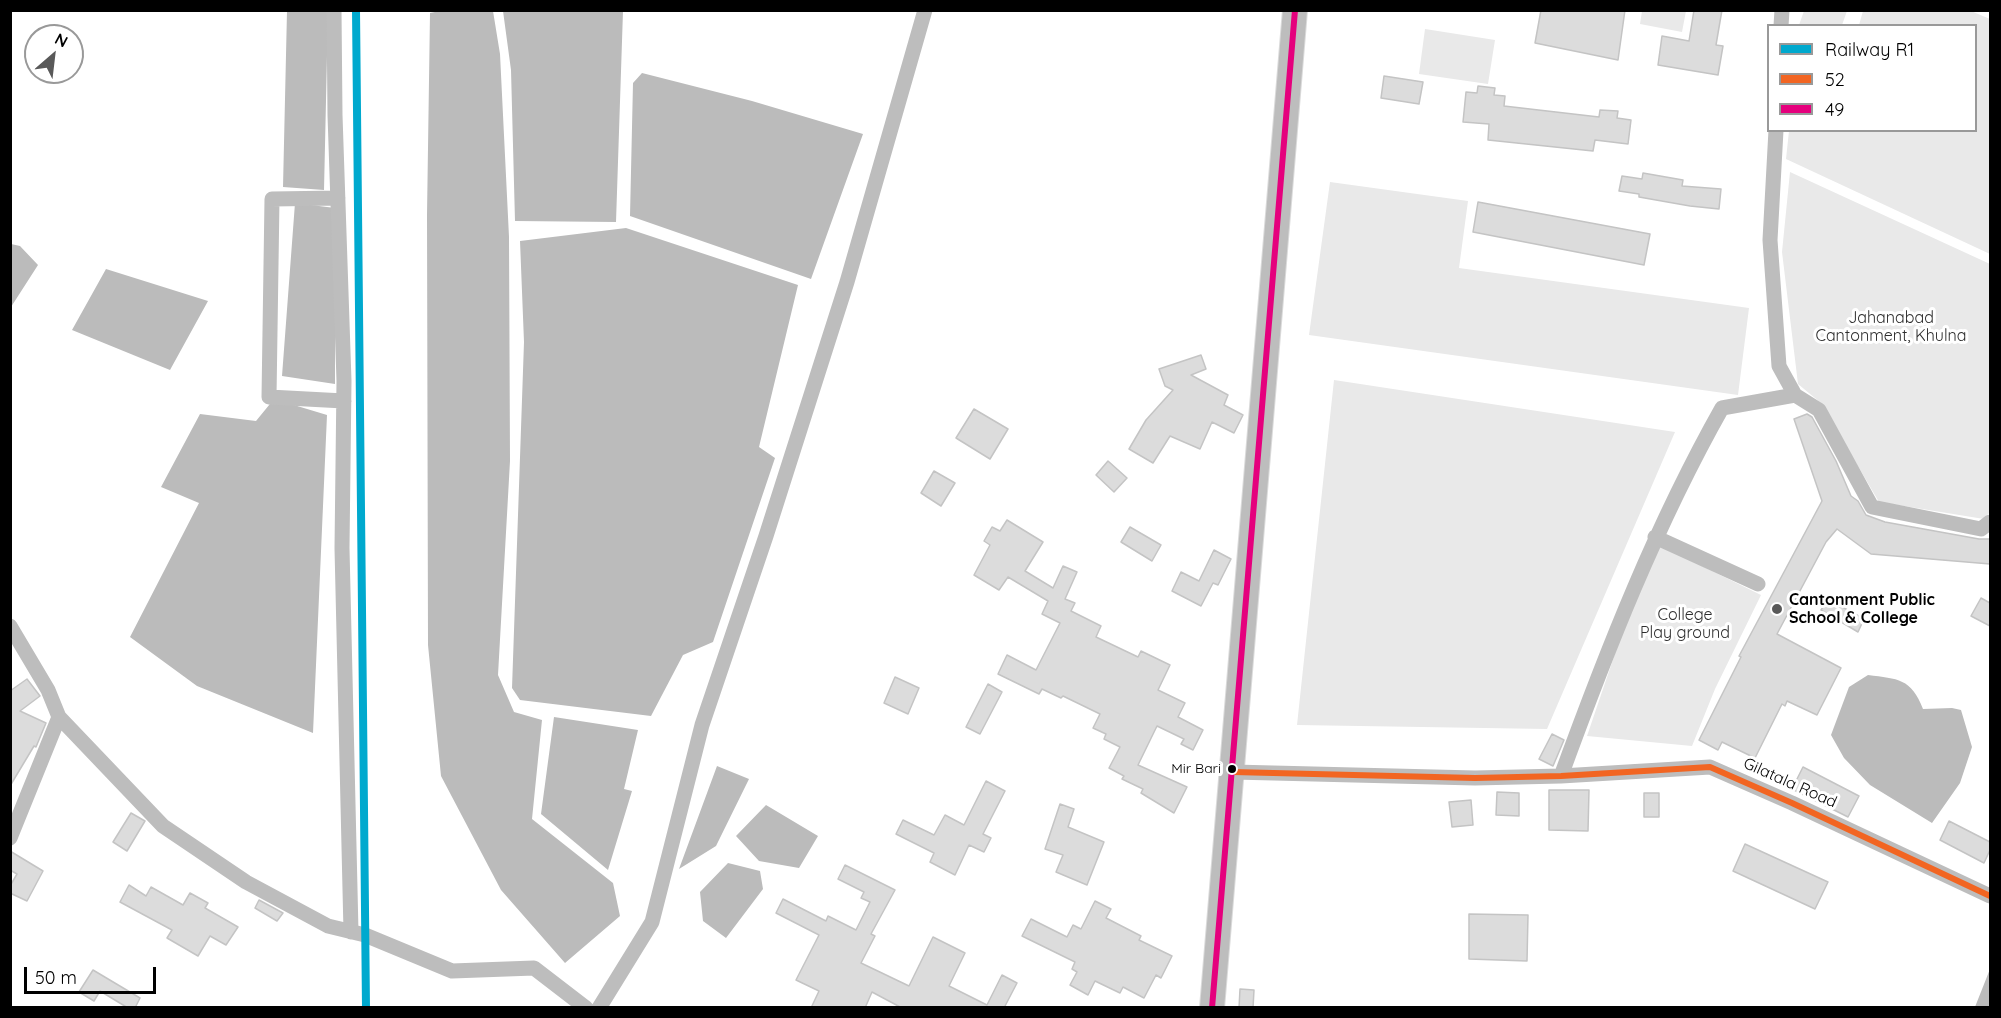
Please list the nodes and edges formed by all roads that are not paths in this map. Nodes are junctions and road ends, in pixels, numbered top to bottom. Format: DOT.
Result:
graph roads {
  1 [pos="334,10"];
  2 [pos="925,10"];
  3 [pos="1295,10"];
  4 [pos="1776,132"];
  5 [pos="338,198"];
  6 [pos="1795,395"];
  7 [pos="344,401"];
  8 [pos="1990,522"];
  9 [pos="1655,537"];
  10 [pos="1758,584"];
  11 [pos="10,626"];
  12 [pos="59,717"];
  13 [pos="1233,772"];
  14 [pos="1561,776"];
  15 [pos="10,838"];
  16 [pos="1990,896"];
  17 [pos="351,932"];
  18 [pos="586,1008"];
  19 [pos="600,1008"];
  20 [pos="1212,1008"];
  1 -- 5 [label="street"];
  2 -- 19 [label="street"];
  3 -- 13 [label="highway"];
  4 -- 6 [label="street"];
  5 -- 7 [label="street"];
  5 -- 7 [label="street"];
  6 -- 8 [label="street"];
  6 -- 9 [label="street"];
  7 -- 17 [label="street"];
  9 -- 10 [label="street"];
  9 -- 14 [label="street"];
  11 -- 12 [label="street"];
  12 -- 15 [label="street"];
  12 -- 17 [label="street"];
  13 -- 14 [label="street, Gilatala Road"];
  13 -- 20 [label="highway"];
  14 -- 16 [label="street, Gilatala Road"];
  17 -- 18 [label="street"];
}
